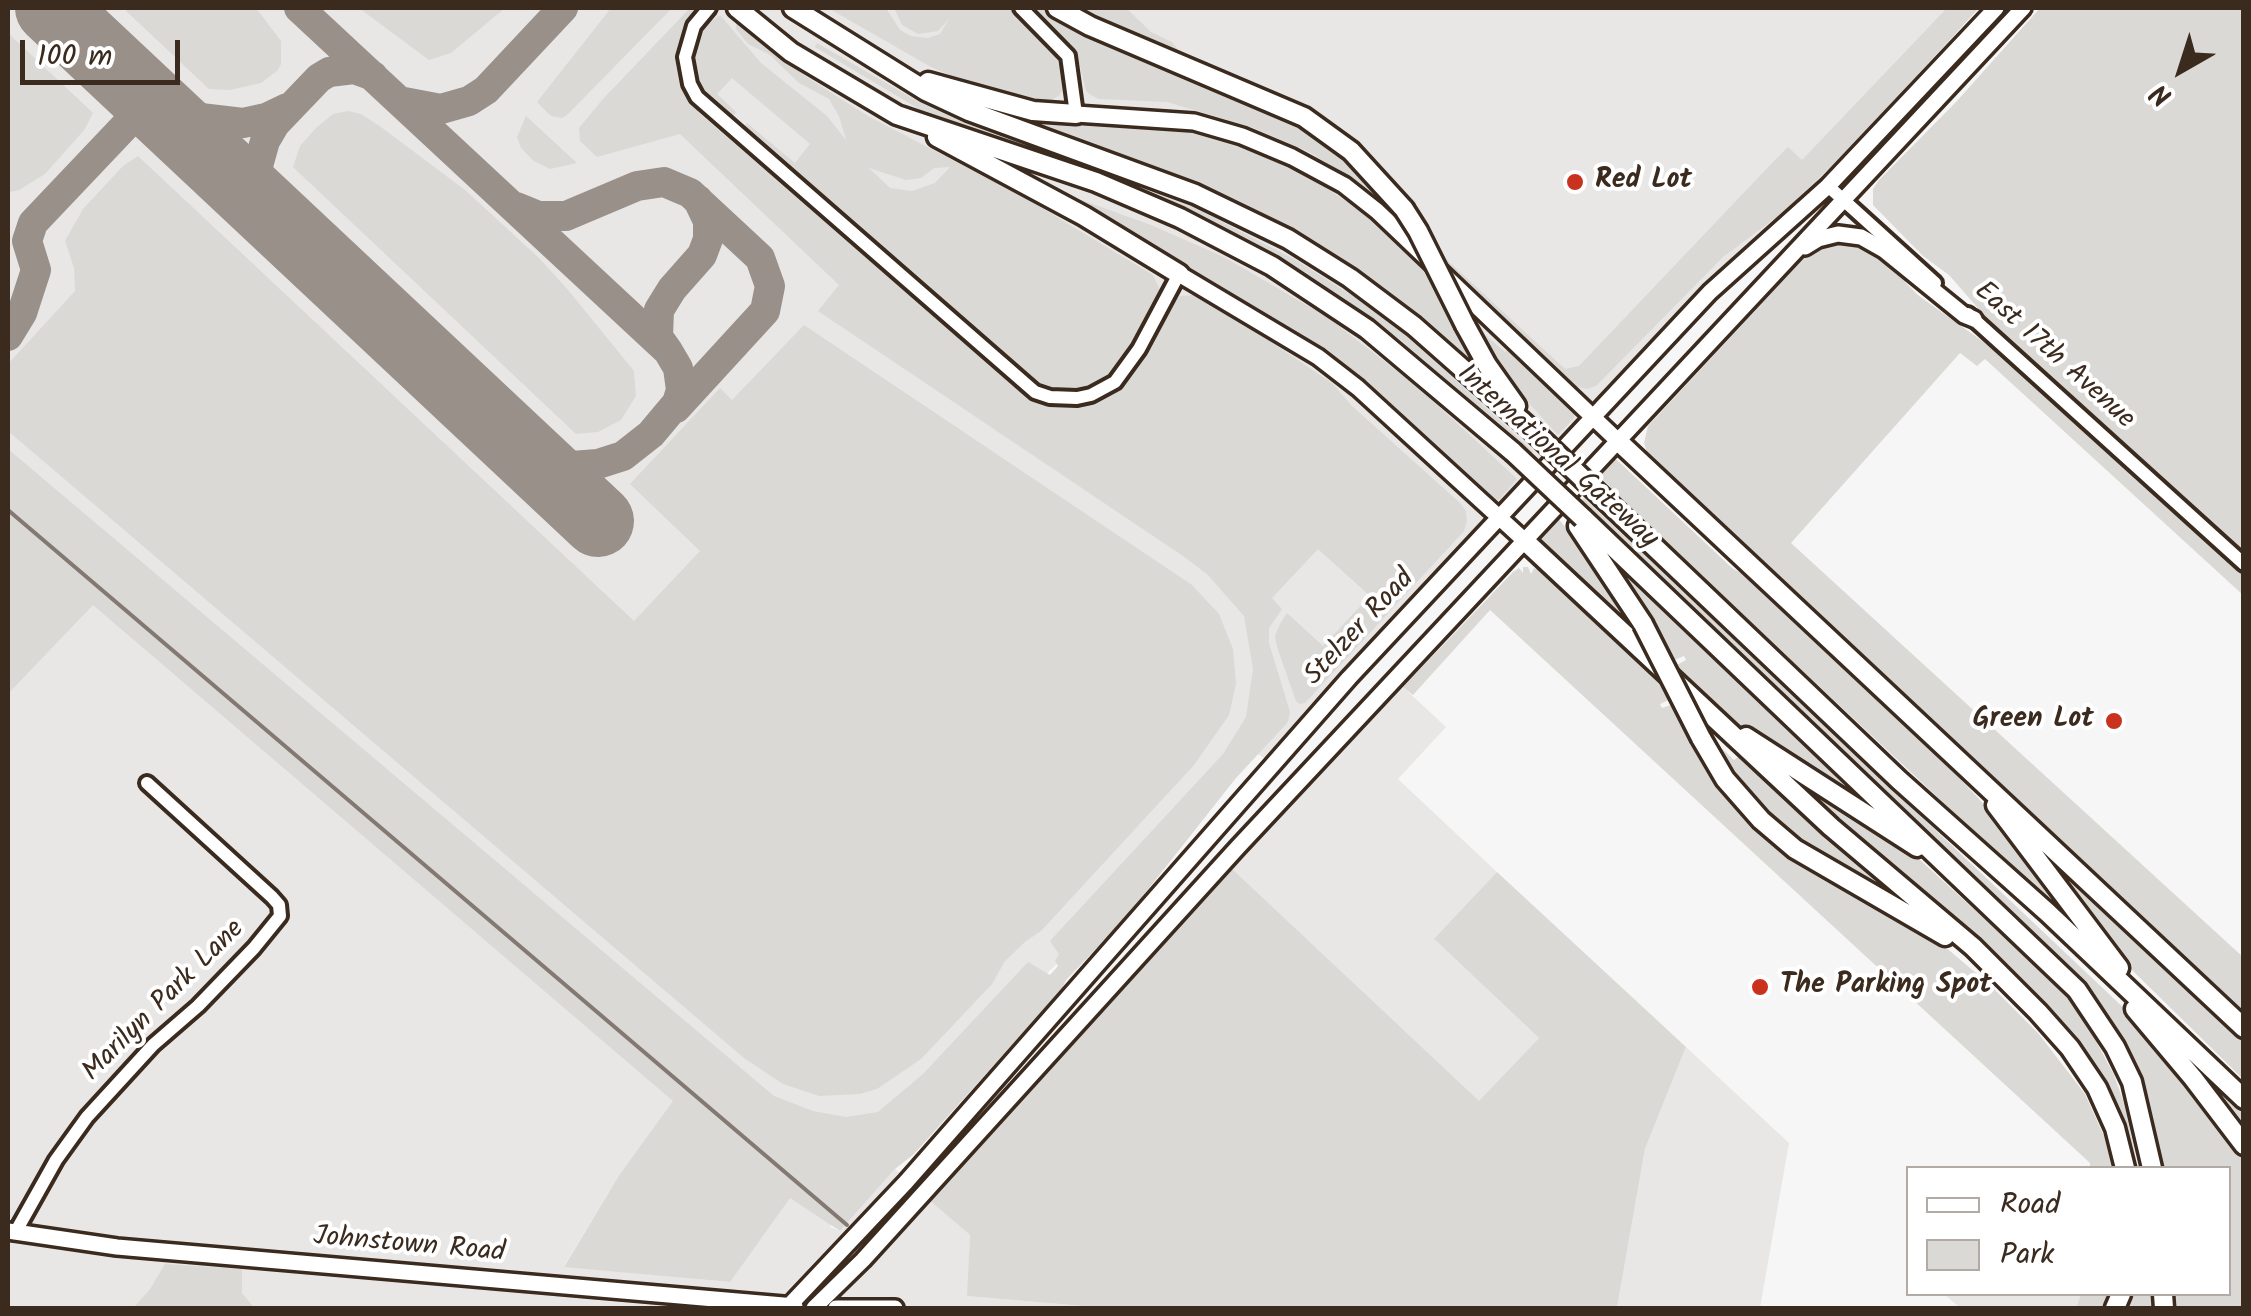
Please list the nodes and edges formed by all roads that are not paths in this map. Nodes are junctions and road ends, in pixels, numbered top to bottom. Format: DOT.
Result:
graph roads {
  1 [pos="737,8"];
  2 [pos="793,8"];
  3 [pos="1022,8"];
  4 [pos="1057,8"];
  5 [pos="1996,8"];
  6 [pos="2024,8"];
  7 [pos="706,11"];
  8 [pos="880,64"];
  9 [pos="1076,114"];
  10 [pos="897,115"];
  11 [pos="1828,186"];
  12 [pos="1844,200"];
  13 [pos="1793,254"];
  14 [pos="1179,274"];
  15 [pos="1974,319"];
  16 [pos="1594,416"];
  17 [pos="1533,431"];
  18 [pos="1618,440"];
  19 [pos="1499,518"];
  20 [pos="1581,522"];
  21 [pos="1525,541"];
  22 [pos="2244,564"];
  23 [pos="1712,714"];
  24 [pos="1955,756"];
  25 [pos="147,783"];
  26 [pos="1955,830"];
  27 [pos="1963,878"];
  28 [pos="2010,986"];
  29 [pos="2244,1028"];
  30 [pos="2244,1098"];
  31 [pos="2244,1146"];
  32 [pos="2124,1166"];
  33 [pos="2152,1166"];
  34 [pos="11,1232"];
  35 [pos="800,1308"];
  36 [pos="836,1308"];
  37 [pos="895,1308"];
  1 -- 10 [label="highway, International Gateway"];
  2 -- 8 [label="highway, International Gateway"];
  3 -- 9 [label="street"];
  4 -- 17 [label="highway, bridge"];
  5 -- 11 [label="main road, Stelzer Road"];
  6 -- 12 [label="main road"];
  7 -- 14 [label="street"];
  8 -- 9 [label="highway"];
  8 -- 17 [label="highway, International Gateway"];
  9 -- 16 [label="main road"];
  10 -- 14 [label="highway"];
  10 -- 20 [label="highway, International Gateway, bridge"];
  11 -- 12 [label="street, East 17th Avenue"];
  11 -- 16 [label="main road, Stelzer Road"];
  12 -- 13 [label="main road"];
  12 -- 15 [label="street, East 17th Avenue"];
  13 -- 15 [label="main road"];
  13 -- 18 [label="main road"];
  14 -- 19 [label="main road"];
  15 -- 22 [label="street, East 17th Avenue"];
  16 -- 18 [label="main road"];
  16 -- 19 [label="main road, Stelzer Road"];
  17 -- 26 [label="highway, International Gateway, bridge"];
  18 -- 21 [label="main road"];
  18 -- 24 [label="highway"];
  19 -- 21 [label="main road"];
  19 -- 35 [label="main road, Stelzer Road"];
  20 -- 27 [label="highway, International Gateway"];
  20 -- 28 [label="highway, bridge"];
  21 -- 23 [label="highway"];
  21 -- 35 [label="main road"];
  23 -- 27 [label="highway"];
  23 -- 28 [label="highway"];
  24 -- 29 [label="highway"];
  24 -- 30 [label="highway"];
  25 -- 34 [label="street, Marilyn Park Lane"];
  26 -- 30 [label="highway, International Gateway"];
  26 -- 31 [label="highway"];
  27 -- 33 [label="highway, International Gateway"];
  28 -- 32 [label="highway"];
  34 -- 35 [label="main road, Johnstown Road"];
  36 -- 37 [label="main road"];
}
